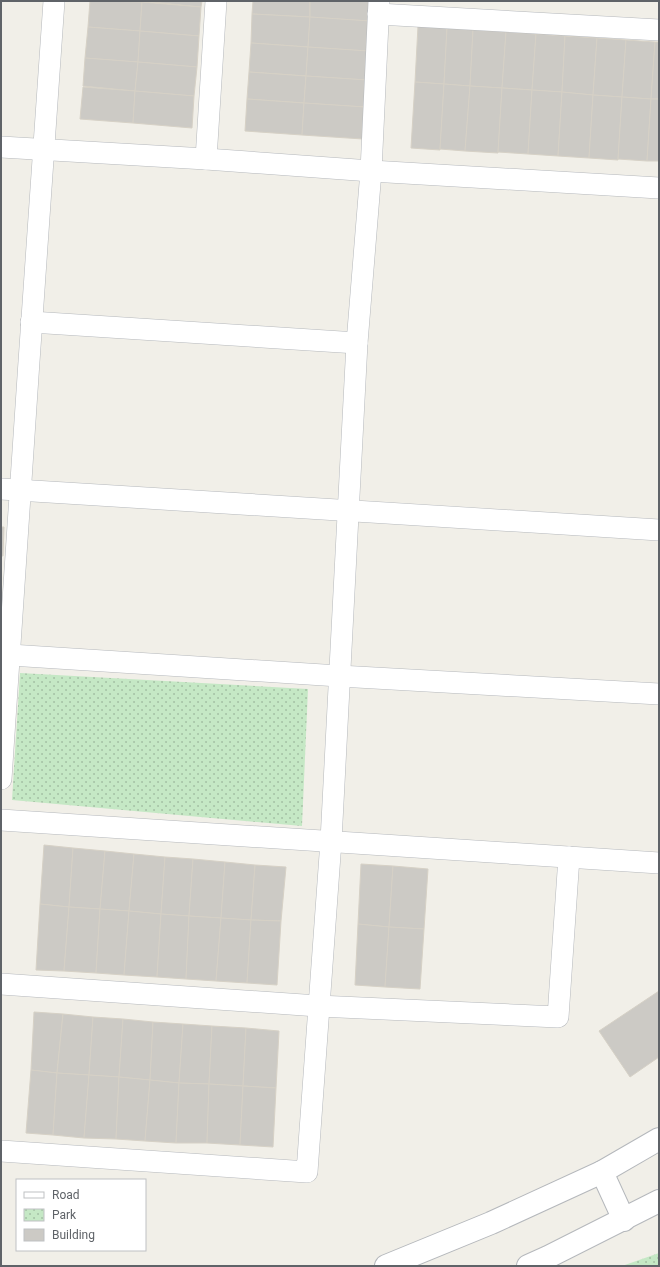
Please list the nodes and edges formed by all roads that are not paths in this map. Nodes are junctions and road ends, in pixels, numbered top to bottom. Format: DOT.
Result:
graph roads {
  1 [pos="54,1"];
  2 [pos="216,1"];
  3 [pos="379,7"];
  4 [pos="659,30"];
  5 [pos="1,147"];
  6 [pos="43,150"];
  7 [pos="206,159"];
  8 [pos="370,171"];
  9 [pos="659,188"];
  10 [pos="31,322"];
  11 [pos="357,343"];
  12 [pos="10,490"];
  13 [pos="348,511"];
  14 [pos="659,530"];
  15 [pos="10,655"];
  16 [pos="339,676"];
  17 [pos="659,694"];
  18 [pos="1,779"];
  19 [pos="1,820"];
  20 [pos="331,841"];
  21 [pos="569,857"];
  22 [pos="659,863"];
  23 [pos="1,984"];
  24 [pos="318,1006"];
  25 [pos="659,1139"];
  26 [pos="1,1151"];
  27 [pos="602,1172"];
  28 [pos="659,1201"];
  29 [pos="624,1220"];
  30 [pos="386,1266"];
  31 [pos="528,1266"];
  1 -- 6 [label="street"];
  2 -- 7 [label="street"];
  3 -- 4 [label="street"];
  3 -- 8 [label="street"];
  5 -- 6 [label="street"];
  6 -- 7 [label="street"];
  6 -- 10 [label="street"];
  7 -- 8 [label="street"];
  8 -- 9 [label="street"];
  8 -- 11 [label="street"];
  10 -- 11 [label="street"];
  10 -- 12 [label="street"];
  11 -- 13 [label="street"];
  12 -- 13 [label="street"];
  12 -- 15 [label="street"];
  13 -- 14 [label="street"];
  13 -- 16 [label="street"];
  15 -- 16 [label="street"];
  15 -- 18 [label="street"];
  16 -- 17 [label="street"];
  16 -- 20 [label="street"];
  19 -- 20 [label="street"];
  20 -- 21 [label="street"];
  20 -- 24 [label="street"];
  21 -- 22 [label="street"];
  21 -- 24 [label="street"];
  23 -- 24 [label="street"];
  24 -- 26 [label="street"];
  25 -- 27 [label="street"];
  27 -- 29 [label="street"];
  27 -- 30 [label="street"];
  28 -- 29 [label="street"];
  29 -- 31 [label="street"];
}
